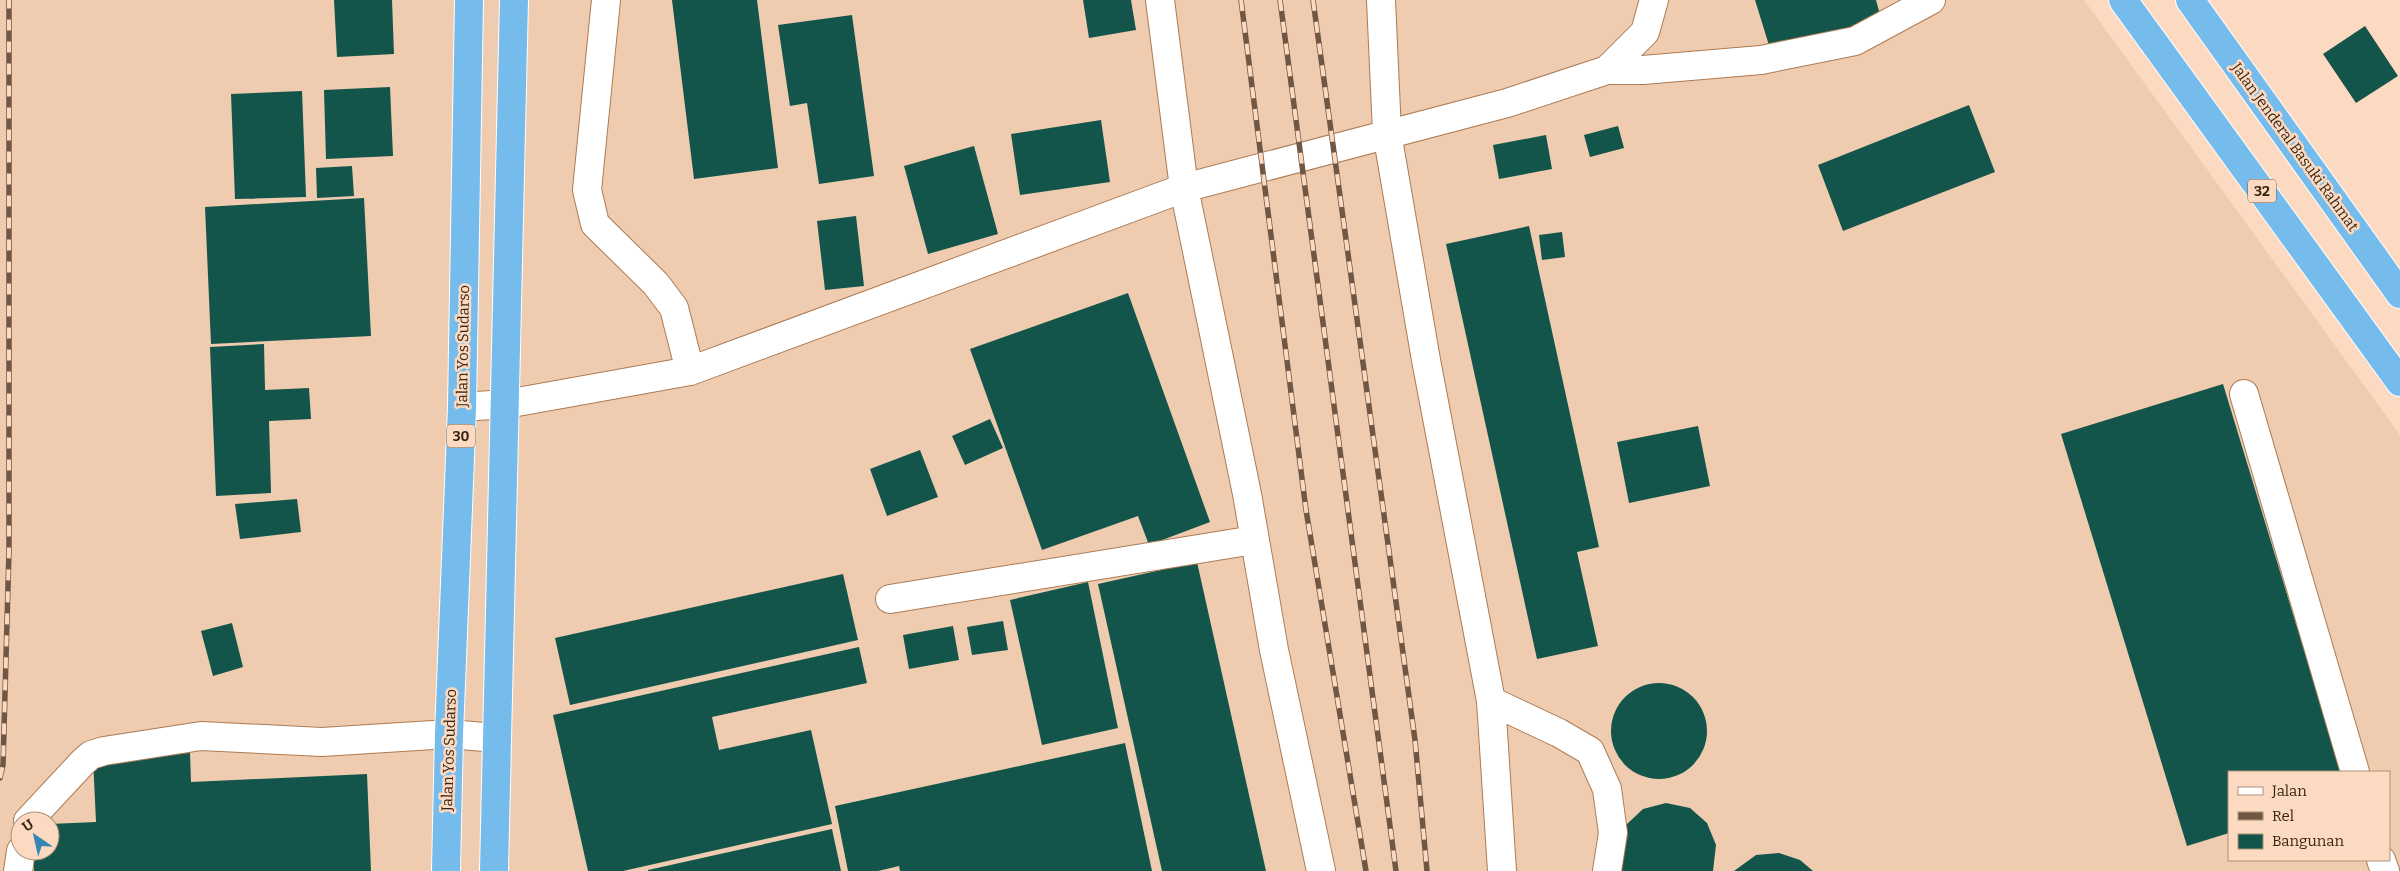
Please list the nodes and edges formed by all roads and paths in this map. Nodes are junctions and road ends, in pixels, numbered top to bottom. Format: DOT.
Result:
graph roads {
  1 [pos="468,0"];
  2 [pos="514,0"];
  3 [pos="606,0"];
  4 [pos="1160,0"];
  5 [pos="1381,0"];
  6 [pos="1654,0"];
  7 [pos="1931,0"];
  8 [pos="2123,0"];
  9 [pos="2190,0"];
  10 [pos="1607,70"];
  11 [pos="1387,133"];
  12 [pos="1184,188"];
  13 [pos="2400,294"];
  14 [pos="690,371"];
  15 [pos="2400,382"];
  16 [pos="2244,394"];
  17 [pos="506,404"];
  18 [pos="462,407"];
  19 [pos="1254,540"];
  20 [pos="890,600"];
  21 [pos="1491,701"];
  22 [pos="449,734"];
  23 [pos="496,738"];
  24 [pos="2356,771"];
  25 [pos="37,811"];
  26 [pos="446,871"];
  27 [pos="494,871"];
  28 [pos="1321,871"];
  29 [pos="1502,871"];
  30 [pos="1607,871"];
  1 -- 18 [label="highway, Jalan Yos Sudarso / 30"];
  2 -- 17 [label="highway"];
  3 -- 14 [label="lane"];
  4 -- 12 [label="lane"];
  5 -- 11 [label="lane"];
  6 -- 10 [label="lane"];
  7 -- 10 [label="lane"];
  8 -- 15 [label="highway, 32"];
  9 -- 13 [label="highway, Jalan Jenderal Basuki Rahmat"];
  10 -- 11 [label="lane"];
  11 -- 12 [label="lane"];
  11 -- 21 [label="lane"];
  12 -- 14 [label="lane"];
  12 -- 19 [label="lane"];
  14 -- 17 [label="lane"];
  16 -- 24 [label="lane"];
  17 -- 18 [label="lane"];
  17 -- 23 [label="highway"];
  18 -- 22 [label="highway, Jalan Yos Sudarso / 30"];
  19 -- 20 [label="lane"];
  19 -- 28 [label="lane"];
  21 -- 29 [label="lane"];
  21 -- 30 [label="lane"];
  22 -- 23 [label="lane"];
  22 -- 25 [label="lane"];
  22 -- 26 [label="highway, Jalan Yos Sudarso / 30"];
  23 -- 27 [label="highway"];
}
